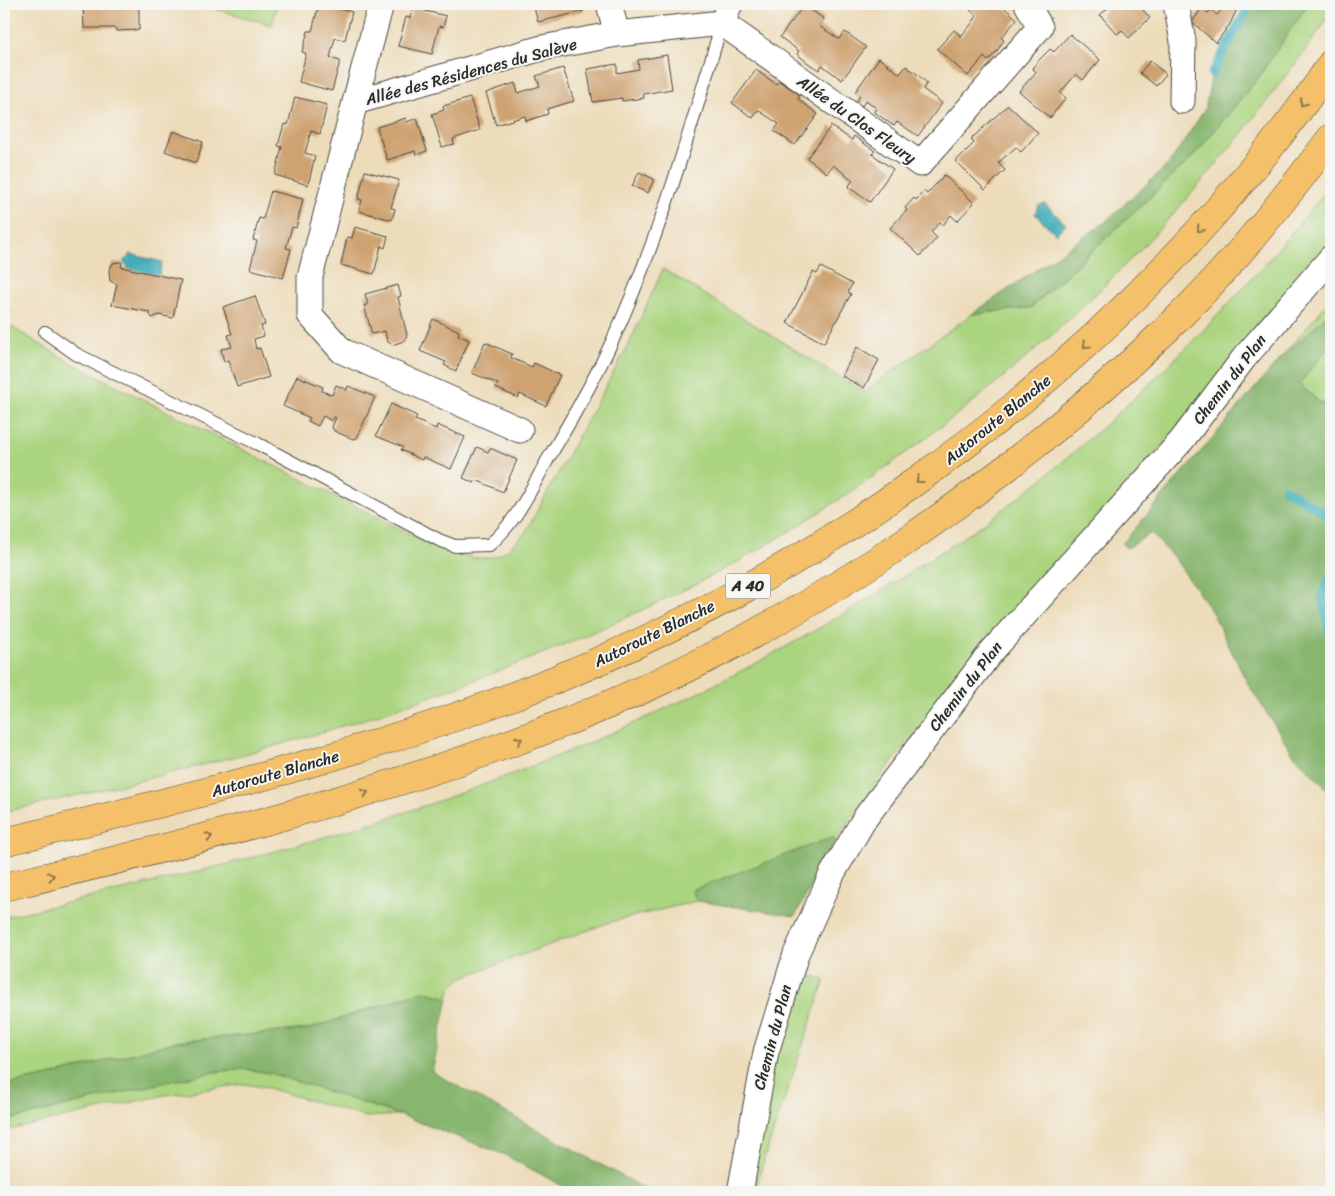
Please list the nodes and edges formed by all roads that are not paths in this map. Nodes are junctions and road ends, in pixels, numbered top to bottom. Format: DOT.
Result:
graph roads {
  1 [pos="381,4"];
  2 [pos="609,4"];
  3 [pos="1027,4"];
  4 [pos="1176,4"];
  5 [pos="726,14"];
  6 [pos="617,34"];
  7 [pos="1331,64"];
  8 [pos="1182,101"];
  9 [pos="354,102"];
  10 [pos="1331,138"];
  11 [pos="1331,258"];
  12 [pos="45,332"];
  13 [pos="520,430"];
  14 [pos="4,842"];
  15 [pos="4,887"];
  16 [pos="740,1192"];
  1 -- 9 [label="street, Allée des Résidences du Salève"];
  2 -- 6 [label="street"];
  3 -- 5 [label="street, Allée du Clos Fleury"];
  4 -- 8 [label="street"];
  5 -- 6 [label="street, Allée des Résidences du Salève"];
  5 -- 12 [label="lane"];
  6 -- 9 [label="street, Allée des Résidences du Salève"];
  7 -- 14 [label="highway, Autoroute Blanche / A 40, one-way"];
  9 -- 13 [label="street, Allée des Résidences du Salève"];
  15 -- 10 [label="highway, A 40, one-way"];
  11 -- 16 [label="street, Chemin du Plan"];
}
